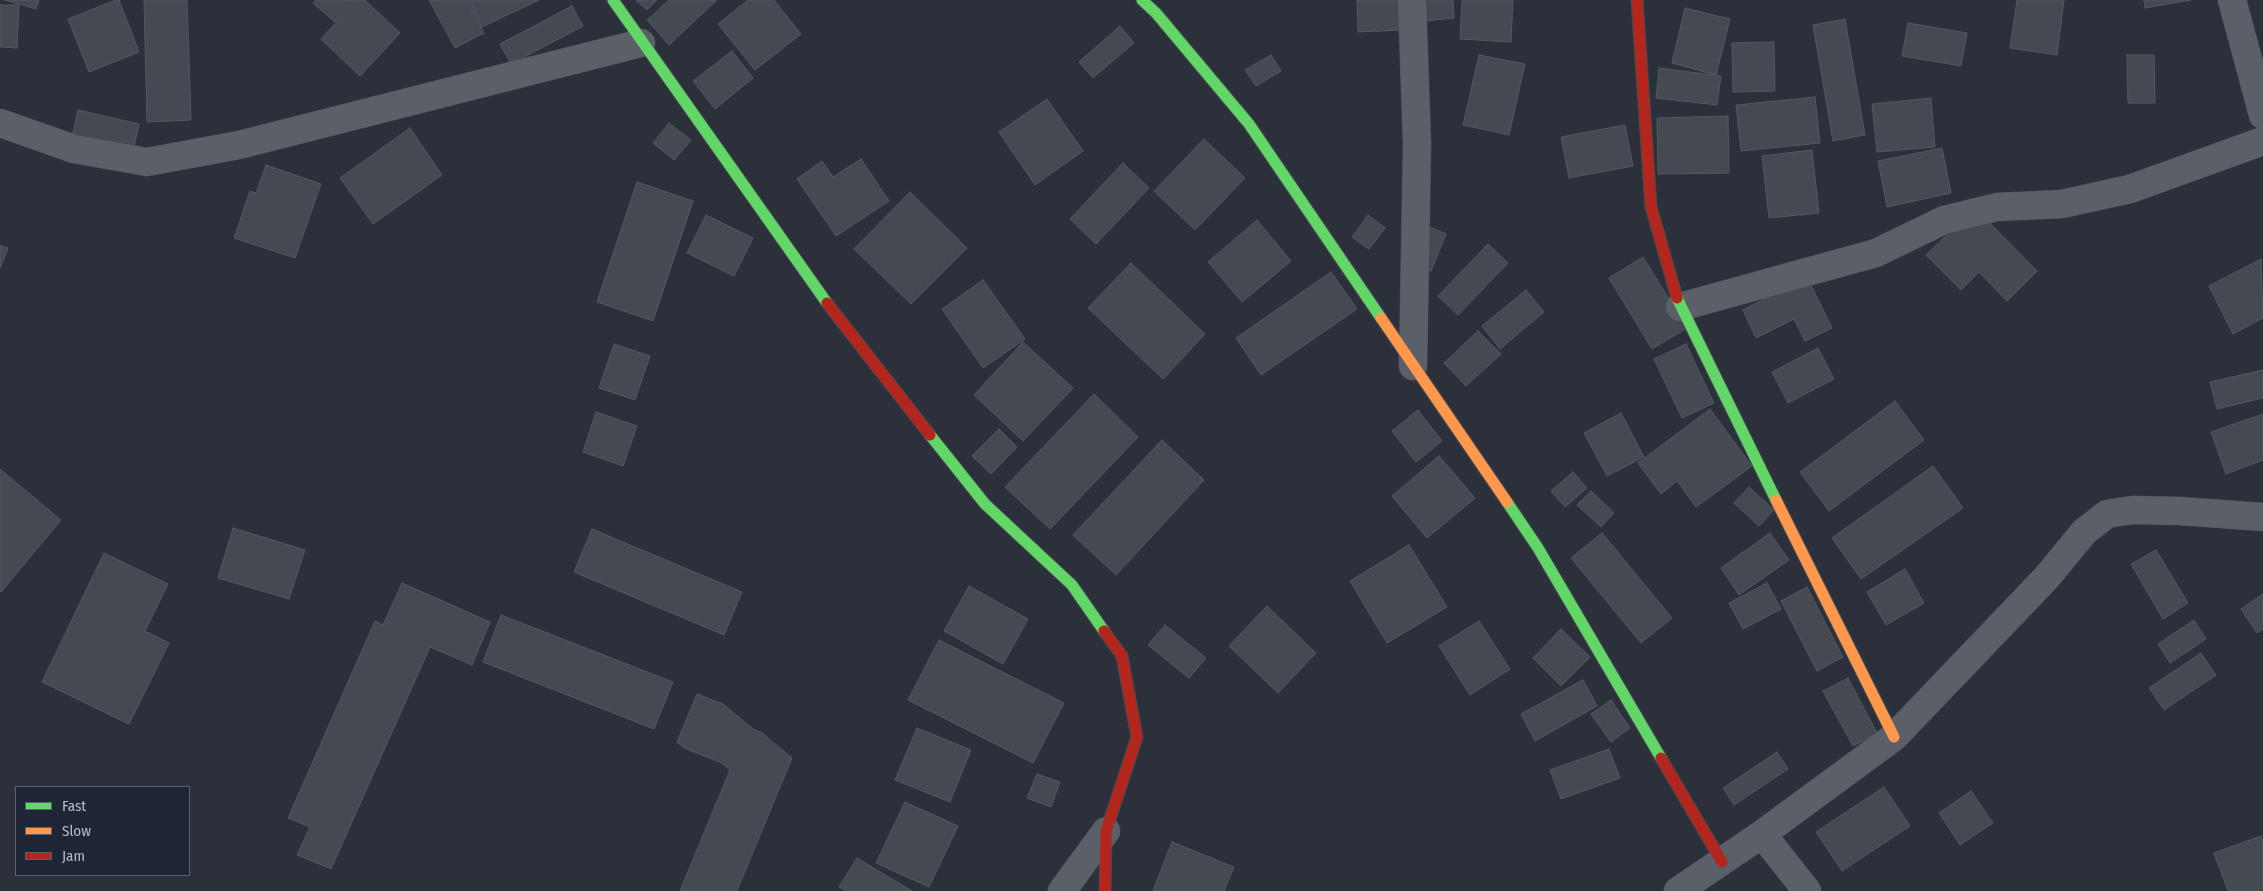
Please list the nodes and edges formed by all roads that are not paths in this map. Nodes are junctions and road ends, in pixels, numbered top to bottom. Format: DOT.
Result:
graph roads {
  1 [pos="613,0"];
  2 [pos="1142,0"];
  3 [pos="1412,0"];
  4 [pos="1637,0"];
  5 [pos="2232,0"];
  6 [pos="641,43"];
  7 [pos="2263,115"];
  8 [pos="0,123"];
  9 [pos="2263,141"];
  10 [pos="1680,307"];
  11 [pos="1413,366"];
  12 [pos="2263,517"];
  13 [pos="1894,737"];
  14 [pos="1106,831"];
  15 [pos="1762,834"];
  16 [pos="1722,862"];
  17 [pos="1062,891"];
  18 [pos="1105,891"];
  19 [pos="1678,891"];
  20 [pos="1807,891"];
  1 -- 6 [label="street"];
  2 -- 11 [label="street"];
  3 -- 11 [label="street"];
  4 -- 10 [label="street"];
  5 -- 7 [label="street"];
  6 -- 8 [label="street"];
  6 -- 14 [label="street"];
  9 -- 10 [label="street"];
  10 -- 13 [label="street"];
  11 -- 16 [label="street"];
  12 -- 13 [label="street"];
  13 -- 15 [label="street"];
  14 -- 17 [label="street"];
  14 -- 18 [label="street"];
  15 -- 16 [label="street"];
  15 -- 20 [label="street"];
  16 -- 19 [label="street"];
}
